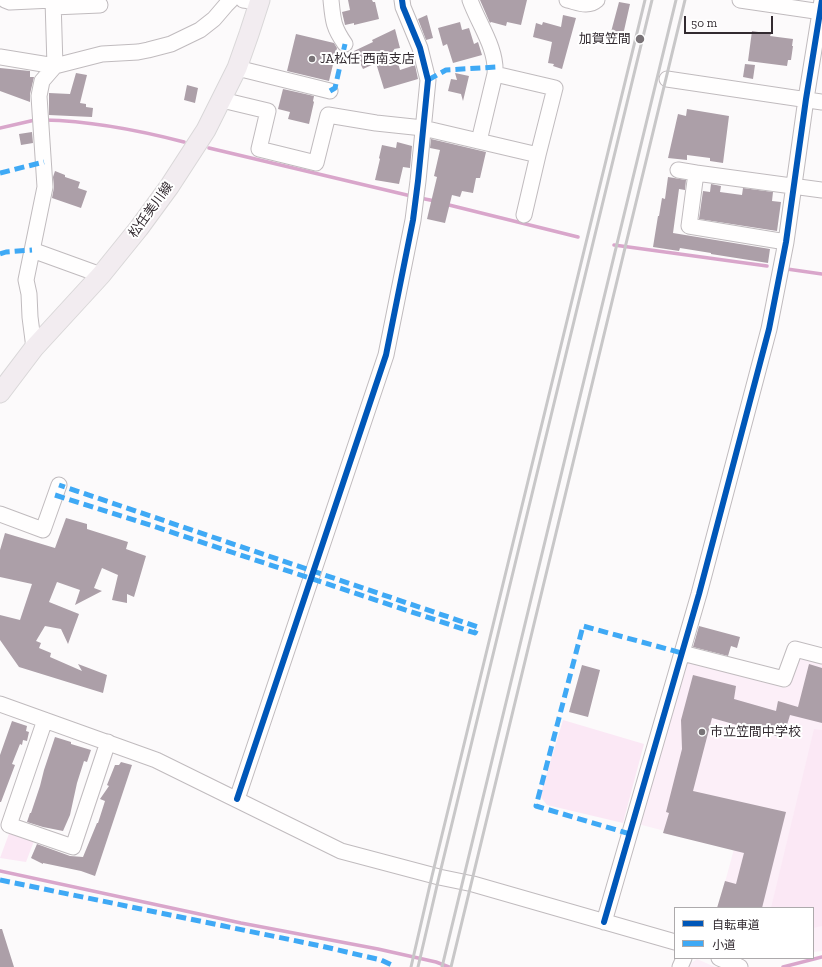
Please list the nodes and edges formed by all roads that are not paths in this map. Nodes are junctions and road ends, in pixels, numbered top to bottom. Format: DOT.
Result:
graph roads {
  1 [pos="5,0"];
  2 [pos="231,0"];
  3 [pos="331,0"];
  4 [pos="402,0"];
  5 [pos="470,0"];
  6 [pos="567,0"];
  7 [pos="597,0"];
  8 [pos="740,0"];
  9 [pos="254,1"];
  10 [pos="53,2"];
  11 [pos="100,5"];
  12 [pos="821,8"];
  13 [pos="344,44"];
  14 [pos="0,57"];
  15 [pos="55,66"];
  16 [pos="237,68"];
  17 [pos="495,74"];
  18 [pos="667,79"];
  19 [pos="330,91"];
  20 [pos="806,99"];
  21 [pos="222,100"];
  22 [pos="822,102"];
  23 [pos="423,128"];
  24 [pos="479,141"];
  25 [pos="538,155"];
  26 [pos="678,170"];
  27 [pos="696,173"];
  28 [pos="794,186"];
  29 [pos="822,190"];
  30 [pos="524,215"];
  31 [pos="786,242"];
  32 [pos="32,250"];
  33 [pos="101,275"];
  34 [pos="34,348"];
  35 [pos="0,393"];
  36 [pos="59,485"];
  37 [pos="0,514"];
  38 [pos="682,653"];
  39 [pos="822,656"];
  40 [pos="0,704"];
  41 [pos="45,720"];
  42 [pos="108,742"];
  43 [pos="237,799"];
  44 [pos="604,922"];
  45 [pos="674,942"];
  46 [pos="721,959"];
  47 [pos="740,967"];
  1 -- 10 [label="street"];
  2 -- 15 [label="street"];
  3 -- 13 [label="street"];
  4 -- 23 [label="street"];
  5 -- 17 [label="street"];
  6 -- 7 [label="street"];
  8 -- 12 [label="street"];
  9 -- 16 [label="main road, 松任美川線"];
  10 -- 11 [label="street"];
  10 -- 15 [label="street"];
  12 -- 20 [label="street"];
  14 -- 15 [label="street"];
  15 -- 32 [label="street"];
  16 -- 19 [label="street"];
  16 -- 21 [label="main road, 松任美川線"];
  17 -- 24 [label="street"];
  17 -- 25 [label="street"];
  18 -- 20 [label="street"];
  20 -- 22 [label="street"];
  20 -- 28 [label="street"];
  21 -- 23 [label="street"];
  21 -- 33 [label="main road, 松任美川線"];
  23 -- 24 [label="street"];
  23 -- 43 [label="street"];
  24 -- 25 [label="street"];
  25 -- 30 [label="street"];
  26 -- 27 [label="street"];
  27 -- 28 [label="street"];
  27 -- 31 [label="street"];
  28 -- 29 [label="street"];
  28 -- 31 [label="street"];
  31 -- 38 [label="street"];
  32 -- 33 [label="street"];
  32 -- 34 [label="street"];
  33 -- 34 [label="main road, 松任美川線"];
  34 -- 35 [label="main road, 松任美川線"];
  36 -- 37 [label="street"];
  38 -- 39 [label="street"];
  38 -- 44 [label="street"];
  40 -- 41 [label="street"];
  41 -- 42 [label="street"];
  41 -- 42 [label="street"];
  42 -- 43 [label="street"];
  43 -- 44 [label="street"];
  44 -- 45 [label="street"];
  46 -- 47 [label="street"];
}
